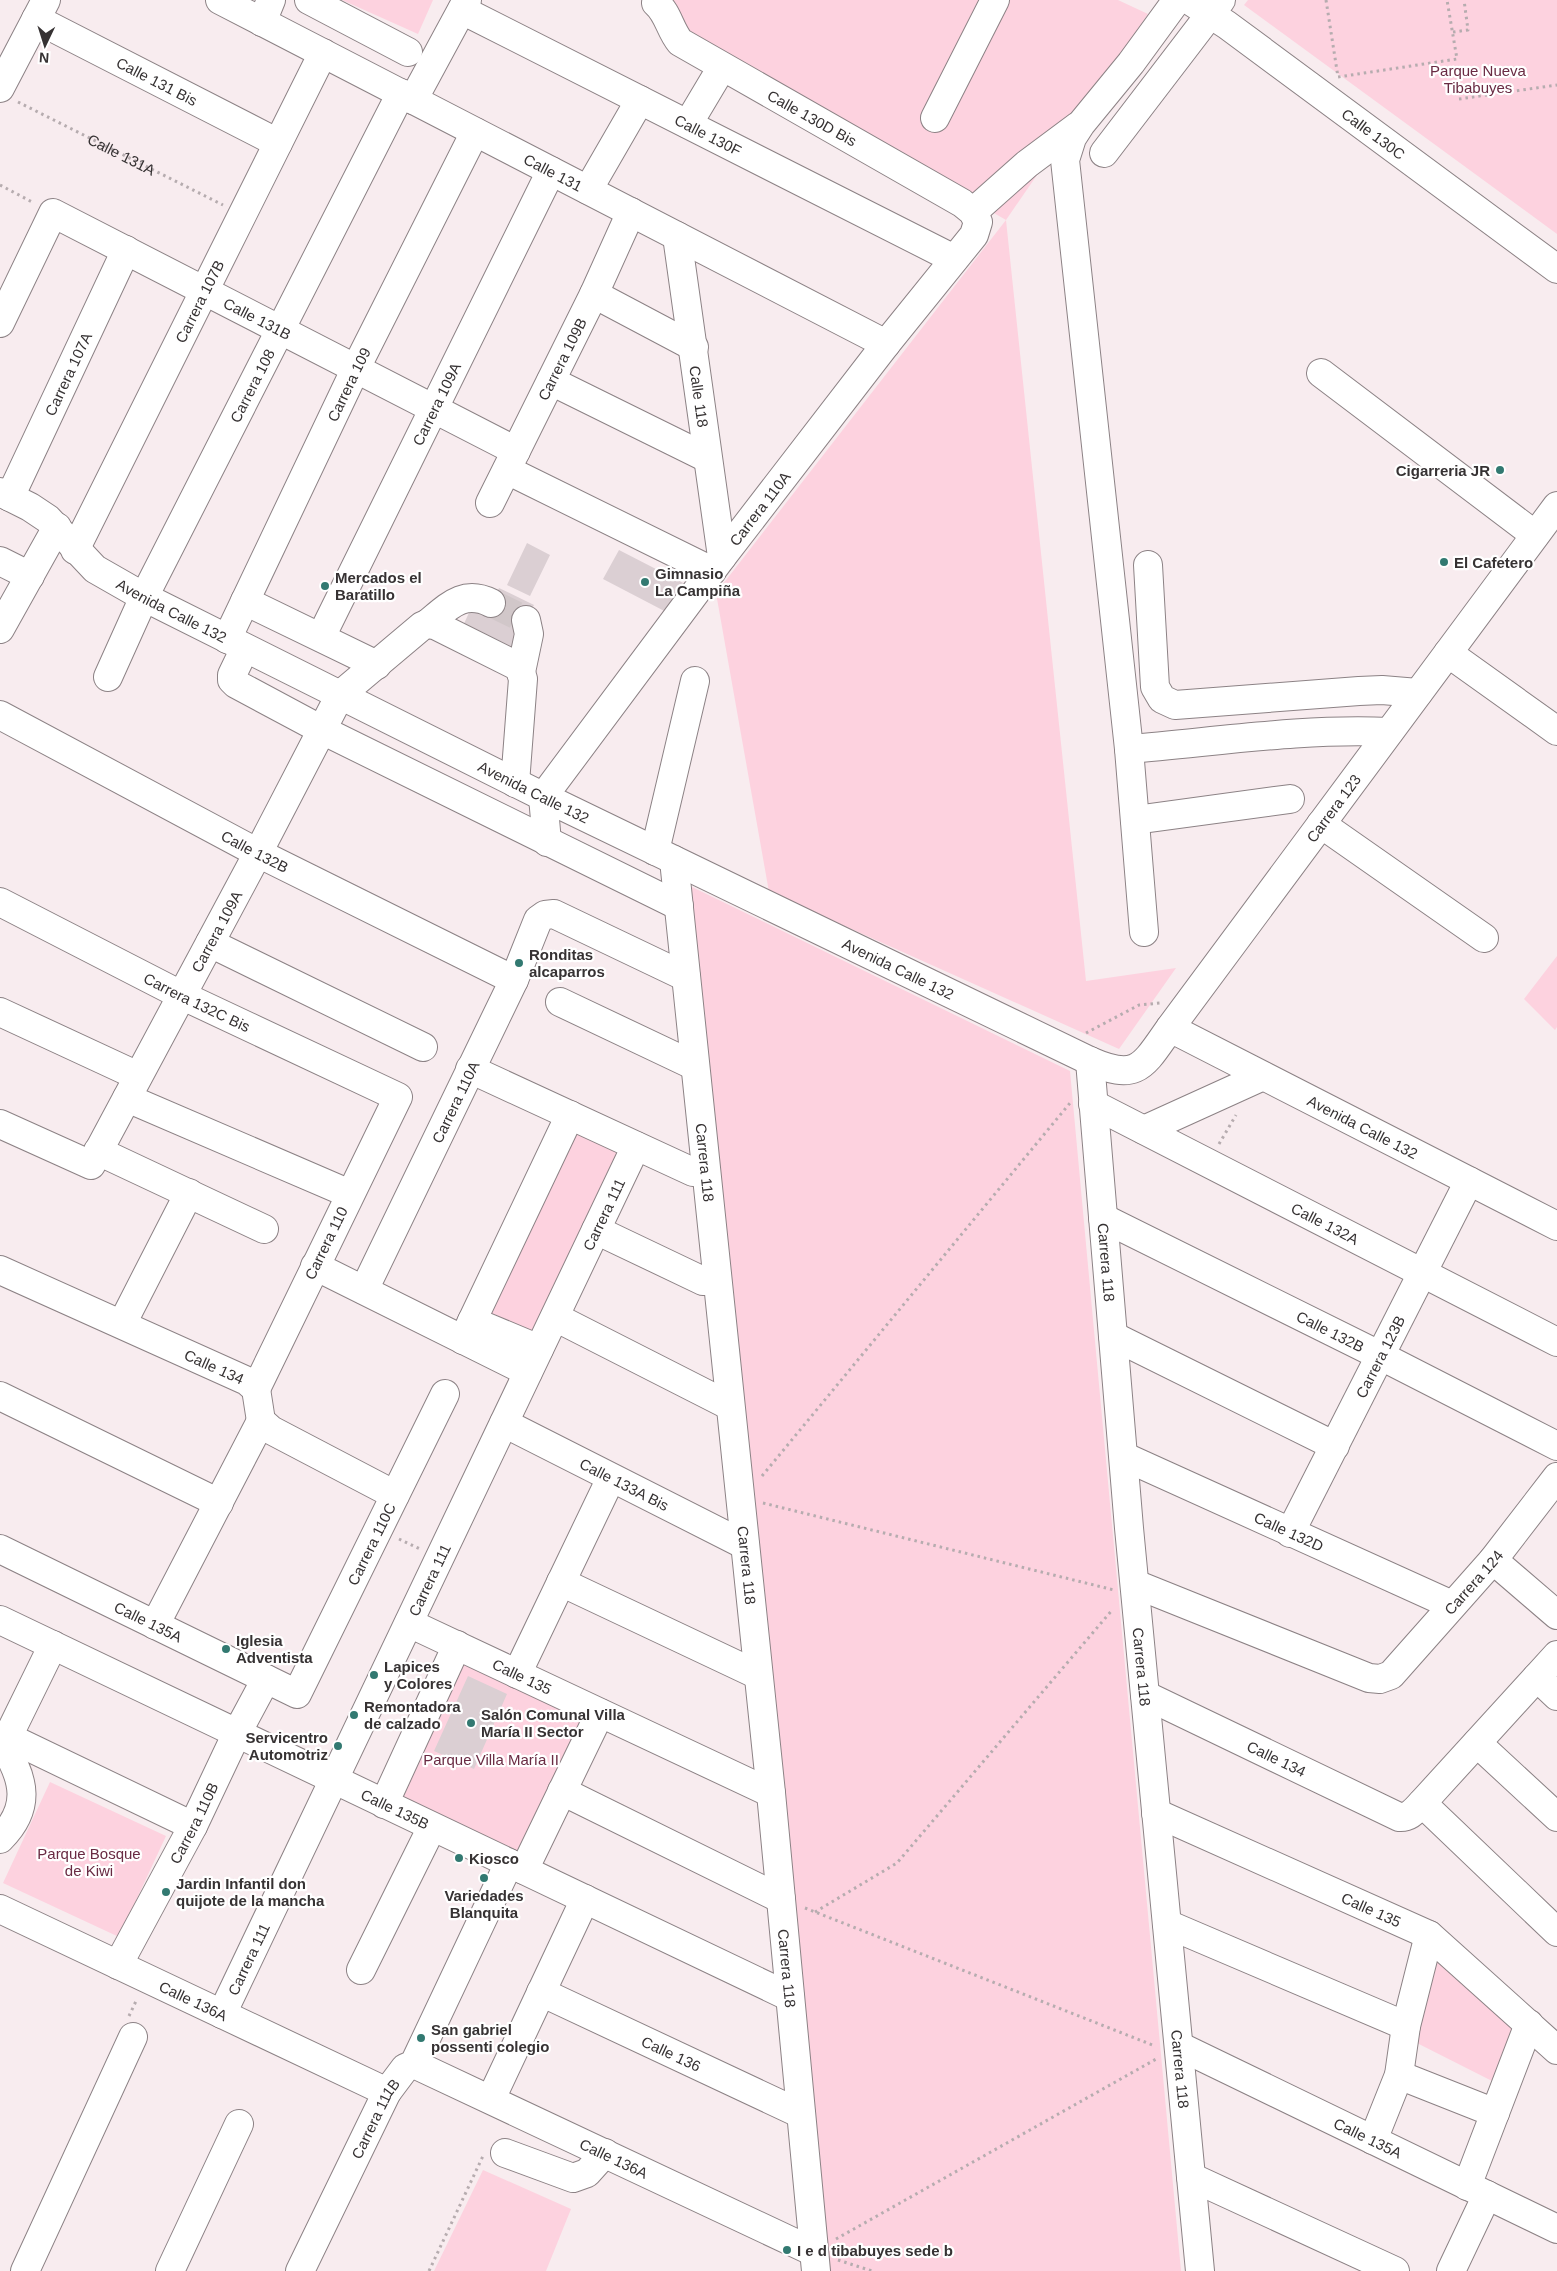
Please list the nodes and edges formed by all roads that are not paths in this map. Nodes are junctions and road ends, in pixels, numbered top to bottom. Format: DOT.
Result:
graph roads {
  1 [pos="220,0"];
  2 [pos="309,0"];
  3 [pos="995,0"];
  4 [pos="1177,0"];
  5 [pos="656,3"];
  6 [pos="1207,4"];
  7 [pos="464,5"];
  8 [pos="41,10"];
  9 [pos="267,11"];
  10 [pos="408,52"];
  11 [pos="323,53"];
  12 [pos="722,67"];
  13 [pos="5,88"];
  14 [pos="407,97"];
  15 [pos="640,100"];
  16 [pos="934,118"];
  17 [pos="688,124"];
  18 [pos="1081,124"];
  19 [pos="475,132"];
  20 [pos="278,144"];
  21 [pos="1104,153"];
  22 [pos="551,171"];
  23 [pos="588,190"];
  24 [pos="630,212"];
  25 [pos="975,217"];
  26 [pos="676,236"];
  27 [pos="126,250"];
  28 [pos="954,259"];
  29 [pos="1557,269"];
  30 [pos="206,291"];
  31 [pos="594,294"];
  32 [pos="0,323"];
  33 [pos="281,329"];
  34 [pos="886,344"];
  35 [pos="694,347"];
  36 [pos="356,368"];
  37 [pos="1321,372"];
  38 [pos="551,381"];
  39 [pos="432,408"];
  40 [pos="707,458"];
  41 [pos="511,461"];
  42 [pos="5,495"];
  43 [pos="490,503"];
  44 [pos="1557,506"];
  45 [pos="57,527"];
  46 [pos="1535,536"];
  47 [pos="75,550"];
  48 [pos="0,561"];
  49 [pos="717,564"];
  50 [pos="1148,564"];
  51 [pos="30,576"];
  52 [pos="144,597"];
  53 [pos="245,601"];
  54 [pos="491,602"];
  55 [pos="526,620"];
  56 [pos="427,624"];
  57 [pos="0,628"];
  58 [pos="321,638"];
  59 [pos="236,643"];
  60 [pos="1448,653"];
  61 [pos="377,664"];
  62 [pos="521,672"];
  63 [pos="108,677"];
  64 [pos="695,681"];
  65 [pos="1418,693"];
  66 [pos="340,695"];
  67 [pos="0,715"];
  68 [pos="322,730"];
  69 [pos="1557,731"];
  70 [pos="1389,732"];
  71 [pos="1129,749"];
  72 [pos="515,784"];
  73 [pos="543,797"];
  74 [pos="1290,799"];
  75 [pos="1135,820"];
  76 [pos="1321,824"];
  77 [pos="547,842"];
  78 [pos="258,853"];
  79 [pos="665,856"];
  80 [pos="0,902"];
  81 [pos="679,906"];
  82 [pos="1144,932"];
  83 [pos="1484,938"];
  84 [pos="210,943"];
  85 [pos="686,977"];
  86 [pos="514,980"];
  87 [pos="181,994"];
  88 [pos="560,1002"];
  89 [pos="0,1012"];
  90 [pos="1170,1028"];
  91 [pos="423,1047"];
  92 [pos="695,1066"];
  93 [pos="470,1069"];
  94 [pos="1088,1070"];
  95 [pos="1263,1076"];
  96 [pos="132,1087"];
  97 [pos="398,1097"];
  98 [pos="570,1115"];
  99 [pos="0,1124"];
  100 [pos="1144,1130"];
  101 [pos="636,1146"];
  102 [pos="94,1158"];
  103 [pos="693,1172"];
  104 [pos="1469,1181"];
  105 [pos="189,1193"];
  106 [pos="350,1194"];
  107 [pos="1103,1218"];
  108 [pos="1557,1226"];
  109 [pos="264,1229"];
  110 [pos="596,1230"];
  111 [pos="315,1266"];
  112 [pos="0,1270"];
  113 [pos="1422,1273"];
  114 [pos="703,1281"];
  115 [pos="364,1290"];
  116 [pos="554,1317"];
  117 [pos="122,1324"];
  118 [pos="468,1330"];
  119 [pos="1113,1336"];
  120 [pos="1557,1342"];
  121 [pos="1381,1356"];
  122 [pos="534,1361"];
  123 [pos="256,1389"];
  124 [pos="445,1394"];
  125 [pos="0,1396"];
  126 [pos="730,1406"];
  127 [pos="261,1422"];
  128 [pos="504,1423"];
  129 [pos="1335,1446"];
  130 [pos="1557,1446"];
  131 [pos="1125,1457"];
  132 [pos="1557,1477"];
  133 [pos="611,1478"];
  134 [pos="395,1495"];
  135 [pos="219,1503"];
  136 [pos="1290,1533"];
  137 [pos="744,1545"];
  138 [pos="0,1549"];
  139 [pos="1493,1560"];
  140 [pos="561,1582"];
  141 [pos="1130,1589"];
  142 [pos="1452,1605"];
  143 [pos="1557,1615"];
  144 [pos="0,1620"];
  145 [pos="409,1623"];
  146 [pos="156,1625"];
  147 [pos="53,1645"];
  148 [pos="457,1646"];
  149 [pos="1557,1656"];
  150 [pos="517,1674"];
  151 [pos="758,1675"];
  152 [pos="1538,1677"];
  153 [pos="266,1679"];
  154 [pos="297,1694"];
  155 [pos="1145,1695"];
  156 [pos="1557,1696"];
  157 [pos="600,1714"];
  158 [pos="237,1733"];
  159 [pos="1477,1743"];
  160 [pos="4,1745"];
  161 [pos="334,1780"];
  162 [pos="562,1791"];
  163 [pos="771,1794"];
  164 [pos="384,1804"];
  165 [pos="1416,1809"];
  166 [pos="1156,1813"];
  167 [pos="1557,1817"];
  168 [pos="193,1826"];
  169 [pos="432,1826"];
  170 [pos="0,1839"];
  171 [pos="517,1867"];
  172 [pos="585,1899"];
  173 [pos="781,1899"];
  174 [pos="0,1909"];
  175 [pos="1167,1924"];
  176 [pos="1557,1932"];
  177 [pos="1430,1935"];
  178 [pos="118,1964"];
  179 [pos="361,1970"];
  180 [pos="541,1992"];
  181 [pos="790,1997"];
  182 [pos="222,2014"];
  183 [pos="1529,2024"];
  184 [pos="1406,2026"];
  185 [pos="133,2037"];
  186 [pos="1174,2049"];
  187 [pos="1557,2050"];
  188 [pos="414,2064"];
  189 [pos="1399,2075"];
  190 [pos="388,2092"];
  191 [pos="491,2099"];
  192 [pos="1494,2113"];
  193 [pos="801,2114"];
  194 [pos="239,2124"];
  195 [pos="1372,2140"];
  196 [pos="495,2152"];
  197 [pos="605,2153"];
  198 [pos="1191,2177"];
  199 [pos="1477,2190"];
  200 [pos="1557,2229"];
  201 [pos="815,2261"];
  202 [pos="25,2271"];
  203 [pos="170,2271"];
  204 [pos="300,2271"];
  205 [pos="1200,2271"];
  206 [pos="1395,2271"];
  207 [pos="1451,2271"];
  1 -- 9 [label="street, Calle 131"];
  2 -- 10 [label="street"];
  3 -- 16 [label="street"];
  4 -- 18 [label="street"];
  5 -- 12 [label="street, Calle 130D Bis"];
  6 -- 21 [label="street"];
  6 -- 29 [label="street, Calle 130C"];
  7 -- 14 [label="street, Carrera 108"];
  7 -- 15 [label="street, Calle 130F"];
  8 -- 13 [label="street"];
  8 -- 20 [label="street, Calle 131 Bis"];
  9 -- 11 [label="street, Calle 131"];
  11 -- 14 [label="street, Calle 131"];
  11 -- 20 [label="street, Carrera 107B"];
  12 -- 17 [label="street"];
  12 -- 25 [label="street, Calle 130D Bis"];
  14 -- 19 [label="street, Calle 131"];
  14 -- 33 [label="street, Carrera 108"];
  15 -- 17 [label="street, Calle 130F"];
  15 -- 23 [label="street"];
  17 -- 28 [label="street, Calle 130F"];
  18 -- 25 [label="street"];
  18 -- 71 [label="street"];
  19 -- 22 [label="street, Calle 131"];
  19 -- 36 [label="street, Carrera 109"];
  20 -- 30 [label="street, Carrera 107B"];
  22 -- 23 [label="street, Calle 131"];
  22 -- 39 [label="street, Carrera 109A"];
  23 -- 24 [label="street, Calle 131"];
  24 -- 26 [label="street, Calle 131"];
  24 -- 31 [label="street, Carrera 109B"];
  25 -- 28 [label="street, Carrera 110A"];
  26 -- 34 [label="street, Calle 131"];
  26 -- 35 [label="street, Calle 118"];
  27 -- 30 [label="street, Calle 131B"];
  27 -- 32 [label="street, Calle 131B"];
  27 -- 42 [label="street, Carrera 107A"];
  28 -- 34 [label="street, Carrera 110A"];
  30 -- 33 [label="street, Calle 131B"];
  30 -- 47 [label="street, Carrera 107B"];
  31 -- 35 [label="street"];
  31 -- 38 [label="street, Carrera 109B"];
  33 -- 36 [label="street, Calle 131B"];
  33 -- 52 [label="street, Carrera 108"];
  34 -- 49 [label="street, Carrera 110A"];
  35 -- 40 [label="street, Calle 118"];
  36 -- 39 [label="street, Calle 131B"];
  36 -- 53 [label="street, Carrera 109"];
  37 -- 46 [label="street"];
  38 -- 40 [label="street"];
  38 -- 41 [label="street, Carrera 109B"];
  39 -- 41 [label="street, Calle 131B"];
  39 -- 58 [label="street, Carrera 109A"];
  40 -- 49 [label="street, Calle 118"];
  41 -- 43 [label="street, Carrera 109B"];
  41 -- 49 [label="street, Calle 131B"];
  42 -- 45 [label="street, Avenida Calle 132"];
  44 -- 46 [label="street, Carrera 123"];
  45 -- 47 [label="street, Avenida Calle 132"];
  45 -- 51 [label="street"];
  46 -- 60 [label="street, Carrera 123"];
  47 -- 52 [label="street, Avenida Calle 132"];
  48 -- 51 [label="street"];
  49 -- 73 [label="street, Carrera 110A"];
  50 -- 65 [label="street"];
  51 -- 57 [label="street"];
  52 -- 59 [label="street, Avenida Calle 132"];
  52 -- 63 [label="street, Carrera 108"];
  53 -- 58 [label="street"];
  53 -- 59 [label="street, Carrera 109"];
  54 -- 56 [label="street"];
  55 -- 62 [label="street"];
  56 -- 61 [label="street"];
  56 -- 62 [label="street"];
  58 -- 61 [label="street"];
  59 -- 66 [label="street, Avenida Calle 132"];
  59 -- 68 [label="street, Carrera 109"];
  60 -- 65 [label="street, Carrera 123"];
  60 -- 69 [label="street"];
  61 -- 66 [label="street"];
  62 -- 72 [label="street"];
  64 -- 79 [label="street, Carrera 118"];
  65 -- 70 [label="street, Carrera 123"];
  66 -- 68 [label="street, Carrera 109A"];
  66 -- 72 [label="street, Avenida Calle 132"];
  67 -- 78 [label="street, Calle 132B"];
  68 -- 77 [label="street"];
  68 -- 78 [label="street, Carrera 109A"];
  70 -- 71 [label="street"];
  70 -- 76 [label="street, Carrera 123"];
  71 -- 75 [label="street"];
  72 -- 73 [label="street, Avenida Calle 132"];
  73 -- 77 [label="street"];
  73 -- 79 [label="street, Avenida Calle 132"];
  74 -- 75 [label="street"];
  75 -- 82 [label="street"];
  76 -- 83 [label="street"];
  76 -- 90 [label="street, Carrera 123"];
  77 -- 81 [label="street"];
  78 -- 84 [label="street, Carrera 109A"];
  78 -- 86 [label="street, Calle 132B"];
  79 -- 81 [label="street, Carrera 118"];
  79 -- 94 [label="street, Avenida Calle 132"];
  80 -- 87 [label="street, Carrera 132C Bis"];
  81 -- 85 [label="street, Carrera 118"];
  84 -- 87 [label="street, Carrera 109A"];
  84 -- 91 [label="street"];
  85 -- 86 [label="street, Carrera 110A"];
  85 -- 92 [label="street, Carrera 118"];
  86 -- 93 [label="street, Carrera 110A"];
  87 -- 96 [label="street, Carrera 109A"];
  87 -- 97 [label="street, Carrera 132C Bis"];
  88 -- 92 [label="street"];
  89 -- 96 [label="street"];
  90 -- 94 [label="street, Carrera 123"];
  90 -- 95 [label="street, Avenida Calle 132"];
  92 -- 126 [label="street, Carrera 118"];
  93 -- 98 [label="street"];
  93 -- 115 [label="street, Carrera 110A"];
  94 -- 100 [label="street, Calle 132A"];
  94 -- 107 [label="street, Carrera 118"];
  95 -- 100 [label="street"];
  95 -- 104 [label="street, Avenida Calle 132"];
  96 -- 102 [label="street, Carrera 109A"];
  96 -- 106 [label="street"];
  97 -- 106 [label="street, Carrera 110"];
  98 -- 101 [label="street"];
  98 -- 118 [label="street"];
  99 -- 102 [label="street"];
  100 -- 113 [label="street, Calle 132A"];
  101 -- 103 [label="street"];
  101 -- 110 [label="street, Carrera 111"];
  102 -- 105 [label="street"];
  104 -- 108 [label="street, Avenida Calle 132"];
  104 -- 113 [label="street, Carrera 123B"];
  105 -- 109 [label="street"];
  105 -- 117 [label="street"];
  106 -- 111 [label="street, Carrera 110"];
  107 -- 119 [label="street, Carrera 118"];
  107 -- 121 [label="street, Calle 132B"];
  110 -- 114 [label="street"];
  110 -- 116 [label="street, Carrera 111"];
  111 -- 115 [label="street"];
  111 -- 123 [label="street, Carrera 110"];
  112 -- 117 [label="street, Calle 134"];
  113 -- 120 [label="street, Calle 132A"];
  113 -- 121 [label="street, Carrera 123B"];
  115 -- 118 [label="street"];
  116 -- 122 [label="street, Carrera 111"];
  116 -- 126 [label="street"];
  117 -- 123 [label="street, Calle 134"];
  118 -- 122 [label="street"];
  119 -- 129 [label="street"];
  119 -- 131 [label="street, Carrera 118"];
  121 -- 129 [label="street, Carrera 123B"];
  121 -- 130 [label="street, Calle 132B"];
  122 -- 128 [label="street, Carrera 111"];
  123 -- 127 [label="street, Calle 134"];
  124 -- 134 [label="street, Carrera 110C"];
  125 -- 135 [label="street"];
  126 -- 137 [label="street, Carrera 118"];
  127 -- 134 [label="street"];
  127 -- 135 [label="street"];
  128 -- 133 [label="street, Calle 133A Bis"];
  128 -- 145 [label="street, Carrera 111"];
  129 -- 136 [label="street, Carrera 123B"];
  131 -- 136 [label="street, Calle 132D"];
  131 -- 141 [label="street, Carrera 118"];
  132 -- 139 [label="street, Carrera 124"];
  133 -- 137 [label="street, Calle 133A Bis"];
  133 -- 140 [label="street"];
  134 -- 154 [label="street, Carrera 110C"];
  135 -- 146 [label="street"];
  136 -- 142 [label="street, Calle 132D"];
  137 -- 151 [label="street, Carrera 118"];
  138 -- 146 [label="street, Calle 135A"];
  139 -- 142 [label="street, Carrera 124"];
  139 -- 143 [label="street"];
  140 -- 150 [label="street"];
  140 -- 151 [label="street"];
  141 -- 142 [label="street, Carrera 124"];
  141 -- 155 [label="street, Carrera 118"];
  144 -- 147 [label="street, Calle 135B"];
  145 -- 148 [label="street, Calle 135"];
  145 -- 161 [label="street, Carrera 111"];
  146 -- 153 [label="street, Calle 135A"];
  147 -- 158 [label="street, Calle 135B"];
  147 -- 160 [label="street"];
  148 -- 150 [label="street, Calle 135"];
  148 -- 164 [label="street"];
  149 -- 152 [label="street"];
  150 -- 157 [label="street, Calle 135"];
  151 -- 163 [label="street, Carrera 118"];
  152 -- 156 [label="street"];
  152 -- 159 [label="street"];
  153 -- 154 [label="street, Calle 135A"];
  153 -- 158 [label="street, Carrera 110B"];
  155 -- 165 [label="street, Calle 134"];
  155 -- 166 [label="street, Carrera 118"];
  157 -- 162 [label="street, Carrera 111B"];
  157 -- 163 [label="street, Calle 135"];
  158 -- 161 [label="street, Calle 135B"];
  158 -- 168 [label="street, Carrera 110B"];
  159 -- 165 [label="street"];
  159 -- 167 [label="street"];
  160 -- 168 [label="street"];
  160 -- 170 [label="street"];
  161 -- 164 [label="street, Calle 135B"];
  161 -- 182 [label="street, Carrera 111"];
  162 -- 171 [label="street, Carrera 111B"];
  162 -- 173 [label="street"];
  163 -- 173 [label="street, Carrera 118"];
  164 -- 169 [label="street, Calle 135B"];
  165 -- 176 [label="street"];
  166 -- 175 [label="street, Carrera 118"];
  166 -- 177 [label="street, Calle 135"];
  168 -- 178 [label="street, Carrera 110B"];
  169 -- 171 [label="street, Calle 135B"];
  169 -- 179 [label="street"];
  171 -- 172 [label="street, Calle 135B"];
  171 -- 188 [label="street, Carrera 111B"];
  172 -- 180 [label="street"];
  172 -- 181 [label="street, Calle 135B"];
  173 -- 181 [label="street, Carrera 118"];
  174 -- 178 [label="street, Calle 136A"];
  175 -- 184 [label="street"];
  175 -- 186 [label="street, Carrera 118"];
  177 -- 183 [label="street, Calle 135"];
  177 -- 184 [label="street"];
  178 -- 182 [label="street, Calle 136A"];
  180 -- 191 [label="street"];
  180 -- 193 [label="street, Calle 136"];
  181 -- 193 [label="street, Carrera 118"];
  182 -- 190 [label="street, Calle 136A"];
  183 -- 187 [label="street, Calle 135"];
  183 -- 192 [label="street"];
  184 -- 189 [label="street"];
  185 -- 202 [label="street"];
  186 -- 195 [label="street, Calle 135A"];
  186 -- 198 [label="street, Carrera 118"];
  188 -- 190 [label="street, Carrera 111B"];
  188 -- 191 [label="street, Calle 136A"];
  189 -- 192 [label="street"];
  189 -- 195 [label="street"];
  190 -- 204 [label="street, Carrera 111B"];
  191 -- 197 [label="street, Calle 136A"];
  192 -- 199 [label="street"];
  193 -- 201 [label="street, Carrera 118"];
  194 -- 203 [label="street"];
  195 -- 199 [label="street, Calle 135A"];
  196 -- 197 [label="street"];
  197 -- 201 [label="street, Calle 136A"];
  198 -- 205 [label="street, Carrera 118"];
  198 -- 206 [label="street"];
  199 -- 200 [label="street, Calle 135A"];
  199 -- 207 [label="street"];
}
